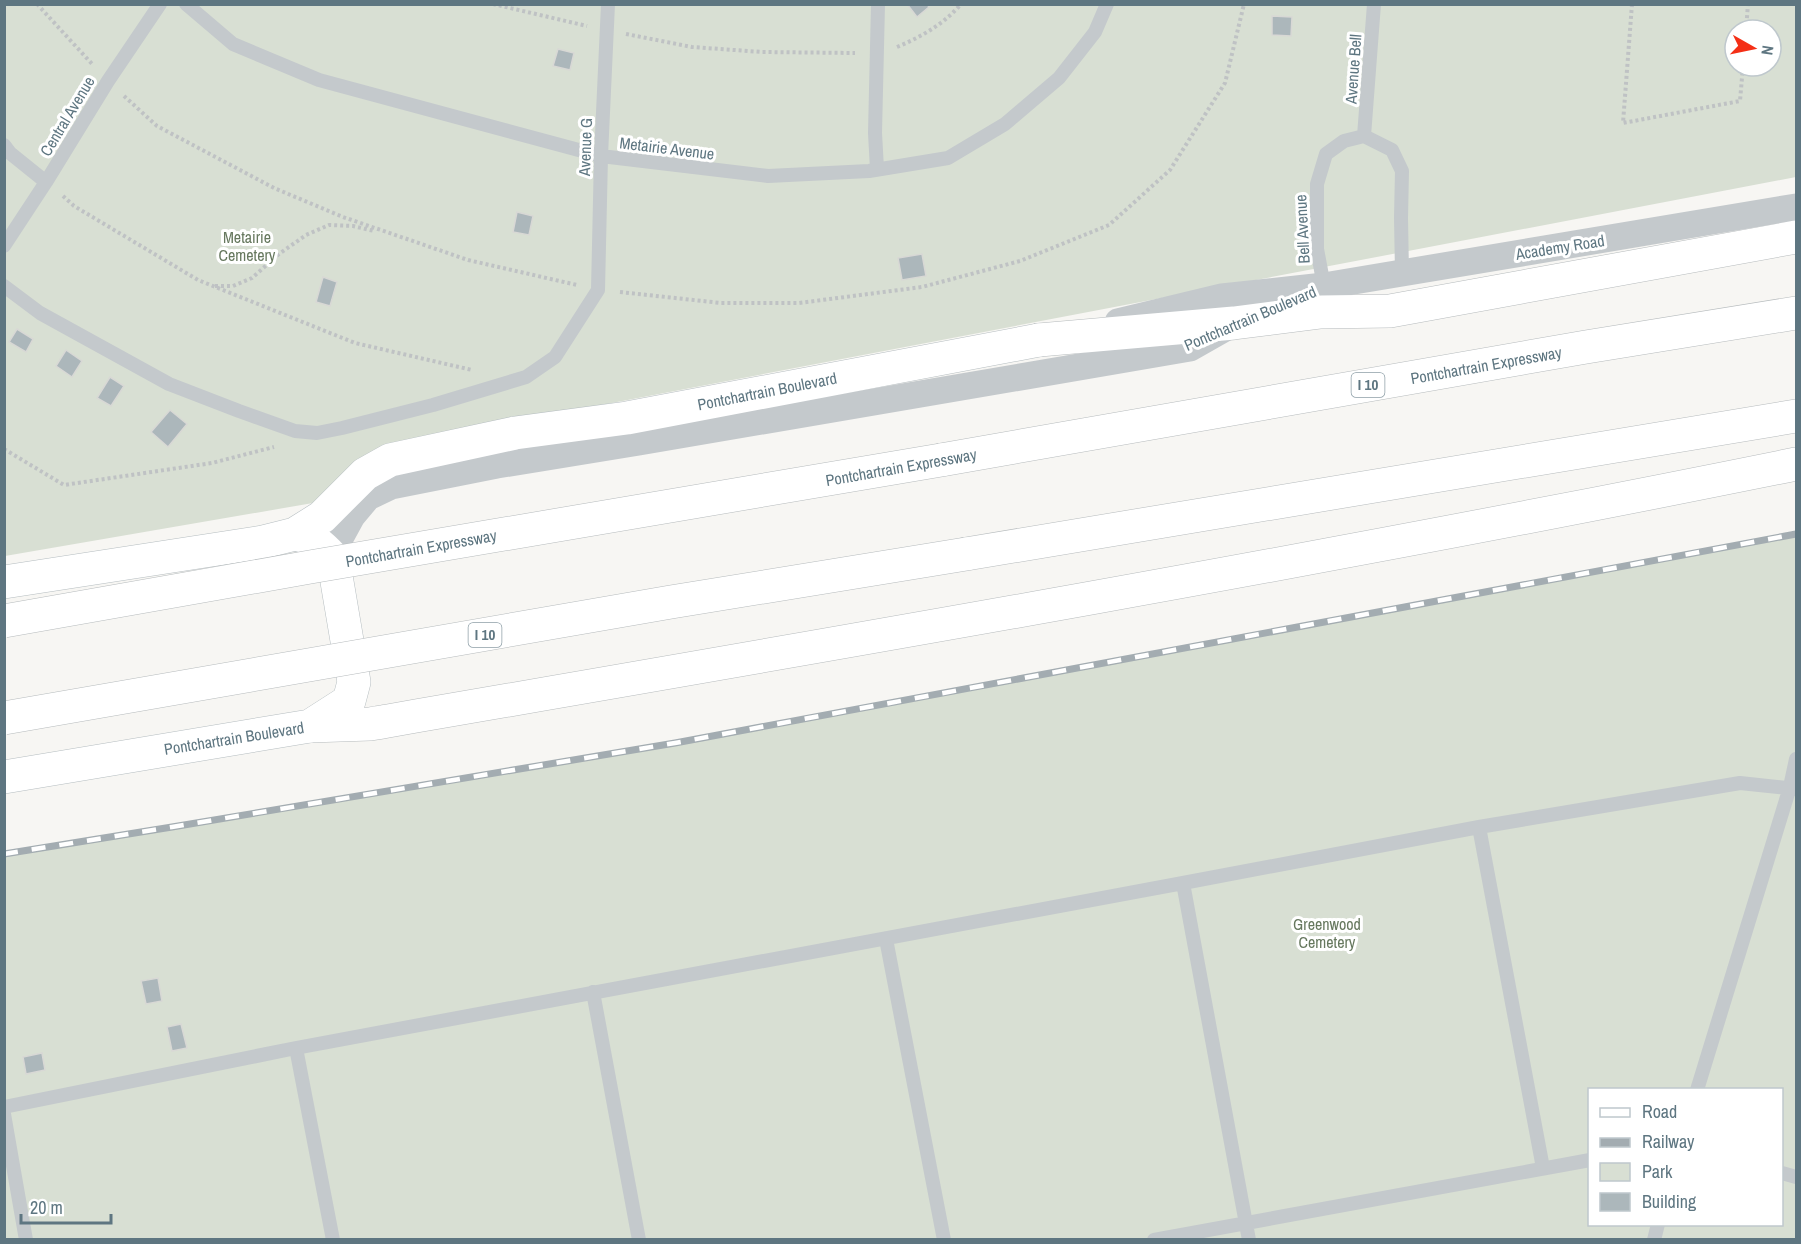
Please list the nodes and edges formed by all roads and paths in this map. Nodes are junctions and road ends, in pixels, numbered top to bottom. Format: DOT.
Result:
graph roads {
  1 [pos="37,4"];
  2 [pos="160,4"];
  3 [pos="186,4"];
  4 [pos="493,4"];
  5 [pos="608,4"];
  6 [pos="878,4"];
  7 [pos="961,4"];
  8 [pos="1107,4"];
  9 [pos="1244,4"];
  10 [pos="1374,4"];
  11 [pos="1632,4"];
  12 [pos="606,30"];
  13 [pos="877,50"];
  14 [pos="1742,78"];
  15 [pos="108,81"];
  16 [pos="1364,136"];
  17 [pos="4,145"];
  18 [pos="601,156"];
  19 [pos="877,169"];
  20 [pos="46,182"];
  21 [pos="1797,207"];
  22 [pos="395,236"];
  23 [pos="1797,237"];
  24 [pos="4,246"];
  25 [pos="1402,273"];
  26 [pos="4,286"];
  27 [pos="213,286"];
  28 [pos="1324,286"];
  29 [pos="598,290"];
  30 [pos="1797,313"];
  31 [pos="1234,323"];
  32 [pos="1039,340"];
  33 [pos="517,380"];
  34 [pos="1797,416"];
  35 [pos="317,433"];
  36 [pos="4,449"];
  37 [pos="1797,464"];
  38 [pos="294,534"];
  39 [pos="333,558"];
  40 [pos="4,582"];
  41 [pos="4,621"];
  42 [pos="4,718"];
  43 [pos="310,726"];
  44 [pos="1797,759"];
  45 [pos="4,777"];
  46 [pos="1793,788"];
  47 [pos="1479,826"];
  48 [pos="1183,883"];
  49 [pos="886,939"];
  50 [pos="593,992"];
  51 [pos="296,1048"];
  52 [pos="1697,1088"];
  53 [pos="4,1107"];
  54 [pos="4,1114"];
  55 [pos="1588,1160"];
  56 [pos="1543,1168"];
  57 [pos="1246,1222"];
  58 [pos="26,1239"];
  59 [pos="333,1239"];
  60 [pos="639,1239"];
  61 [pos="944,1239"];
  62 [pos="1154,1239"];
  63 [pos="1249,1239"];
  1 -- 15 [label="path"];
  2 -- 15 [label="lane, Central Avenue"];
  3 -- 18 [label="lane, Metairie Avenue"];
  4 -- 12 [label="path"];
  5 -- 12 [label="lane, Avenue G"];
  6 -- 13 [label="lane"];
  7 -- 13 [label="path"];
  8 -- 19 [label="lane, Metairie Avenue"];
  9 -- 29 [label="path"];
  10 -- 16 [label="lane, Avenue Bell"];
  11 -- 14 [label="path"];
  12 -- 13 [label="path"];
  12 -- 18 [label="lane, Avenue G"];
  13 -- 19 [label="lane"];
  15 -- 20 [label="lane, Central Avenue"];
  15 -- 22 [label="path"];
  16 -- 25 [label="lane"];
  16 -- 28 [label="lane, Bell Avenue"];
  17 -- 20 [label="lane"];
  18 -- 19 [label="lane, Metairie Avenue"];
  18 -- 29 [label="lane, Avenue G"];
  20 -- 24 [label="lane, Central Avenue"];
  20 -- 27 [label="path"];
  21 -- 25 [label="street, Academy Road"];
  22 -- 27 [label="path"];
  22 -- 29 [label="path"];
  23 -- 31 [label="main road"];
  25 -- 28 [label="street, Academy Road"];
  26 -- 35 [label="lane"];
  27 -- 33 [label="path"];
  28 -- 31 [label="street, Pontchartrain Boulevard"];
  28 -- 32 [label="street, Pontchartrain Boulevard"];
  29 -- 33 [label="lane"];
  30 -- 41 [label="main road, Pontchartrain Expressway / I 10, bridge"];
  31 -- 32 [label="main road"];
  31 -- 39 [label="street, Pontchartrain Boulevard"];
  32 -- 38 [label="main road, Pontchartrain Boulevard"];
  33 -- 35 [label="lane"];
  34 -- 42 [label="main road, I 10, bridge"];
  35 -- 36 [label="path"];
  37 -- 43 [label="main road"];
  38 -- 39 [label="main road"];
  38 -- 40 [label="main road, Pontchartrain Boulevard"];
  39 -- 43 [label="main road, Pontchartrain Boulevard"];
  43 -- 45 [label="main road, Pontchartrain Boulevard"];
  44 -- 46 [label="lane"];
  46 -- 47 [label="lane"];
  46 -- 52 [label="lane"];
  47 -- 48 [label="lane"];
  47 -- 56 [label="lane"];
  48 -- 49 [label="lane"];
  48 -- 57 [label="lane"];
  49 -- 50 [label="lane"];
  49 -- 61 [label="lane"];
  50 -- 51 [label="lane"];
  50 -- 60 [label="lane"];
  51 -- 53 [label="lane"];
  51 -- 59 [label="lane"];
  54 -- 58 [label="lane"];
  55 -- 56 [label="lane"];
  56 -- 57 [label="lane"];
  57 -- 62 [label="lane"];
  57 -- 63 [label="lane"];
}
